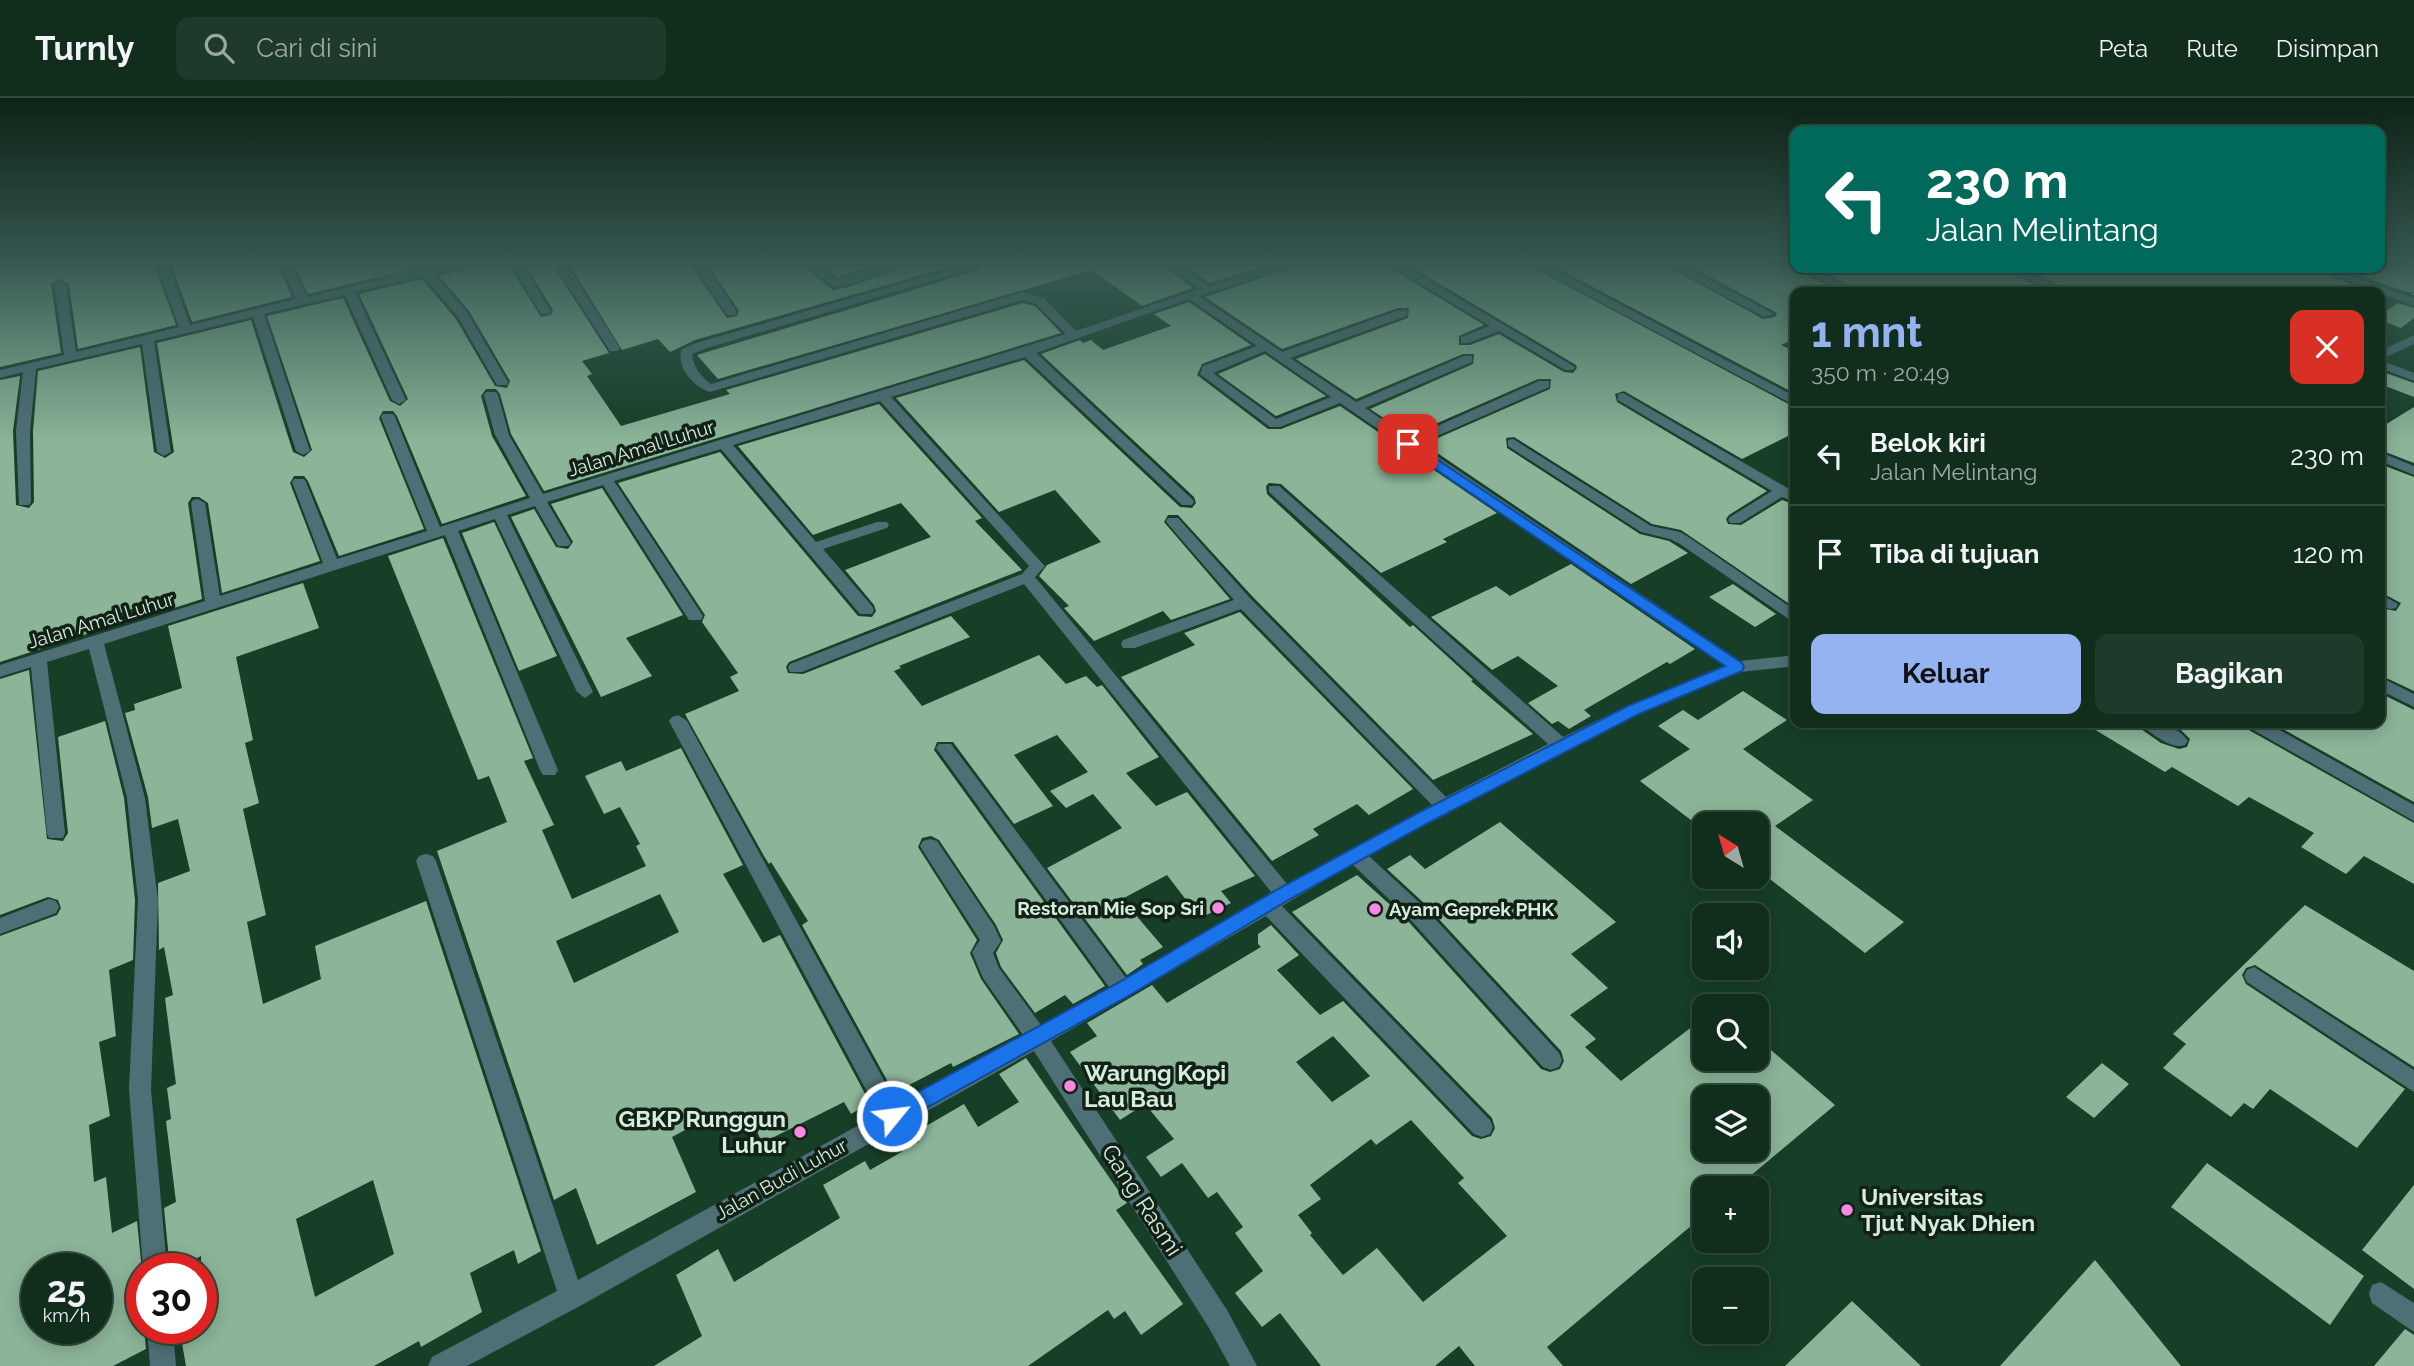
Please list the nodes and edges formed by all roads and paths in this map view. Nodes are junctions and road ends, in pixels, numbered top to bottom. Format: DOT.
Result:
graph roads {
  1 [pos="65,323"];
  2 [pos="183,323"];
  3 [pos="205,323"];
  4 [pos="261,323"];
  5 [pos="363,323"];
  6 [pos="468,323"];
  7 [pos="598,323"];
  8 [pos="779,323"];
  9 [pos="931,323"];
  10 [pos="1062,323"];
  11 [pos="1108,323"];
  12 [pos="1231,323"];
  13 [pos="1375,323"];
  14 [pos="1493,323"];
  15 [pos="1646,323"];
  16 [pos="1667,323"];
  17 [pos="1499,327"];
  18 [pos="185,328"];
  19 [pos="1073,335"];
  20 [pos="146,338"];
  21 [pos="1465,340"];
  22 [pos="2411,344"];
  23 [pos="1265,347"];
  24 [pos="614,348"];
  25 [pos="1027,352"];
  26 [pos="1721,352"];
  27 [pos="2385,354"];
  28 [pos="70,356"];
  29 [pos="1280,357"];
  30 [pos="1468,359"];
  31 [pos="30,366"];
  32 [pos="2385,366"];
  33 [pos="1569,367"];
  34 [pos="0,374"];
  35 [pos="2414,377"];
  36 [pos="502,382"];
  37 [pos="1544,384"];
  38 [pos="491,395"];
  39 [pos="882,395"];
  40 [pos="1623,397"];
  41 [pos="1341,398"];
  42 [pos="1790,399"];
  43 [pos="398,400"];
  44 [pos="1354,408"];
  45 [pos="388,417"];
  46 [pos="724,443"];
  47 [pos="1513,443"];
  48 [pos="1408,444"];
  49 [pos="303,451"];
  50 [pos="164,452"];
  51 [pos="2385,458"];
  52 [pos="2414,471"];
  53 [pos="607,479"];
  54 [pos="299,482"];
  55 [pos="1274,489"];
  56 [pos="1789,495"];
  57 [pos="539,500"];
  58 [pos="24,502"];
  59 [pos="1187,502"];
  60 [pos="198,503"];
  61 [pos="499,513"];
  62 [pos="1735,520"];
  63 [pos="1173,521"];
  64 [pos="882,525"];
  65 [pos="443,531"];
  66 [pos="563,543"];
  67 [pos="815,547"];
  68 [pos="332,566"];
  69 [pos="1027,577"];
  70 [pos="1244,602"];
  71 [pos="214,605"];
  72 [pos="866,610"];
  73 [pos="695,615"];
  74 [pos="1790,615"];
  75 [pos="95,641"];
  76 [pos="1129,644"];
  77 [pos="39,660"];
  78 [pos="1790,661"];
  79 [pos="1737,667"];
  80 [pos="796,668"];
  81 [pos="0,671"];
  82 [pos="2385,686"];
  83 [pos="585,692"];
  84 [pos="2414,701"];
  85 [pos="678,721"];
  86 [pos="2157,728"];
  87 [pos="2263,728"];
  88 [pos="2179,741"];
  89 [pos="1561,745"];
  90 [pos="945,748"];
  91 [pos="549,770"];
  92 [pos="1444,806"];
  93 [pos="2414,814"];
  94 [pos="56,833"];
  95 [pos="930,846"];
  96 [pos="1354,854"];
  97 [pos="426,861"];
  98 [pos="1276,900"];
  99 [pos="49,907"];
  100 [pos="0,926"];
  101 [pos="2254,976"];
  102 [pos="1123,990"];
  103 [pos="1037,1037"];
  104 [pos="1551,1060"];
  105 [pos="2414,1082"];
  106 [pos="892,1116"];
  107 [pos="1482,1128"];
  108 [pos="154,1253"];
  109 [pos="2381,1294"];
  110 [pos="571,1297"];
  111 [pos="2414,1320"];
  112 [pos="161,1344"];
  113 [pos="163,1366"];
  114 [pos="441,1366"];
  115 [pos="1244,1366"];
  1 -- 28 [label="street"];
  2 -- 18 [label="street"];
  3 -- 18 [label="street"];
  4 -- 49 [label="street"];
  5 -- 43 [label="street"];
  6 -- 36 [label="street"];
  7 -- 24 [label="street"];
  8 -- 9 [label="street"];
  10 -- 19 [label="street"];
  11 -- 19 [label="street, Jalan Amal Luhur"];
  12 -- 23 [label="street"];
  13 -- 29 [label="street"];
  14 -- 17 [label="street"];
  15 -- 42 [label="street"];
  16 -- 26 [label="street"];
  17 -- 21 [label="street"];
  17 -- 33 [label="street"];
  18 -- 20 [label="street"];
  19 -- 25 [label="street, Jalan Amal Luhur"];
  20 -- 28 [label="street"];
  20 -- 50 [label="street"];
  22 -- 27 [label="street"];
  23 -- 29 [label="street"];
  23 -- 41 [label="street"];
  25 -- 39 [label="street, Jalan Amal Luhur"];
  25 -- 59 [label="street"];
  28 -- 31 [label="street"];
  29 -- 41 [label="street"];
  30 -- 44 [label="street"];
  31 -- 34 [label="street"];
  31 -- 58 [label="street"];
  32 -- 35 [label="street"];
  37 -- 48 [label="street"];
  38 -- 57 [label="street"];
  39 -- 46 [label="street, Jalan Amal Luhur"];
  39 -- 69 [label="street"];
  40 -- 56 [label="street"];
  41 -- 44 [label="street"];
  44 -- 48 [label="street"];
  45 -- 65 [label="street"];
  46 -- 53 [label="street, Jalan Amal Luhur"];
  46 -- 67 [label="street"];
  47 -- 74 [label="street"];
  48 -- 79 [label="street"];
  51 -- 52 [label="street"];
  53 -- 57 [label="street, Jalan Amal Luhur"];
  53 -- 73 [label="street"];
  54 -- 68 [label="street"];
  55 -- 89 [label="street"];
  56 -- 62 [label="street"];
  57 -- 61 [label="street, Jalan Amal Luhur"];
  57 -- 66 [label="street"];
  60 -- 71 [label="street"];
  61 -- 65 [label="street, Jalan Amal Luhur"];
  61 -- 83 [label="street"];
  63 -- 70 [label="street"];
  64 -- 67 [label="street"];
  65 -- 68 [label="street, Jalan Amal Luhur"];
  65 -- 91 [label="street"];
  67 -- 72 [label="street"];
  68 -- 71 [label="street, Jalan Amal Luhur"];
  69 -- 80 [label="street"];
  69 -- 98 [label="street"];
  70 -- 76 [label="street"];
  70 -- 92 [label="street"];
  71 -- 75 [label="street, Jalan Amal Luhur"];
  75 -- 77 [label="street, Jalan Amal Luhur"];
  75 -- 108 [label="street"];
  77 -- 81 [label="street, Jalan Amal Luhur"];
  77 -- 94 [label="street"];
  78 -- 79 [label="street, Jalan Budi Luhur"];
  79 -- 89 [label="street, Jalan Budi Luhur"];
  82 -- 84 [label="street"];
  85 -- 106 [label="street"];
  86 -- 88 [label="street"];
  87 -- 93 [label="street"];
  89 -- 92 [label="street, Jalan Budi Luhur"];
  90 -- 102 [label="street"];
  92 -- 96 [label="street, Jalan Budi Luhur"];
  95 -- 103 [label="street, Gang Rasmi"];
  96 -- 98 [label="street, Jalan Budi Luhur"];
  96 -- 104 [label="street"];
  97 -- 110 [label="street"];
  98 -- 102 [label="street, Jalan Budi Luhur"];
  98 -- 107 [label="street"];
  99 -- 100 [label="street"];
  101 -- 105 [label="street"];
  102 -- 103 [label="street, Jalan Budi Luhur"];
  103 -- 106 [label="street, Jalan Budi Luhur"];
  103 -- 115 [label="street, Gang Rasmi"];
  106 -- 110 [label="street, Jalan Budi Luhur"];
  109 -- 111 [label="street"];
  110 -- 114 [label="street, Jalan Budi Luhur"];
  112 -- 113 [label="street"];
}
